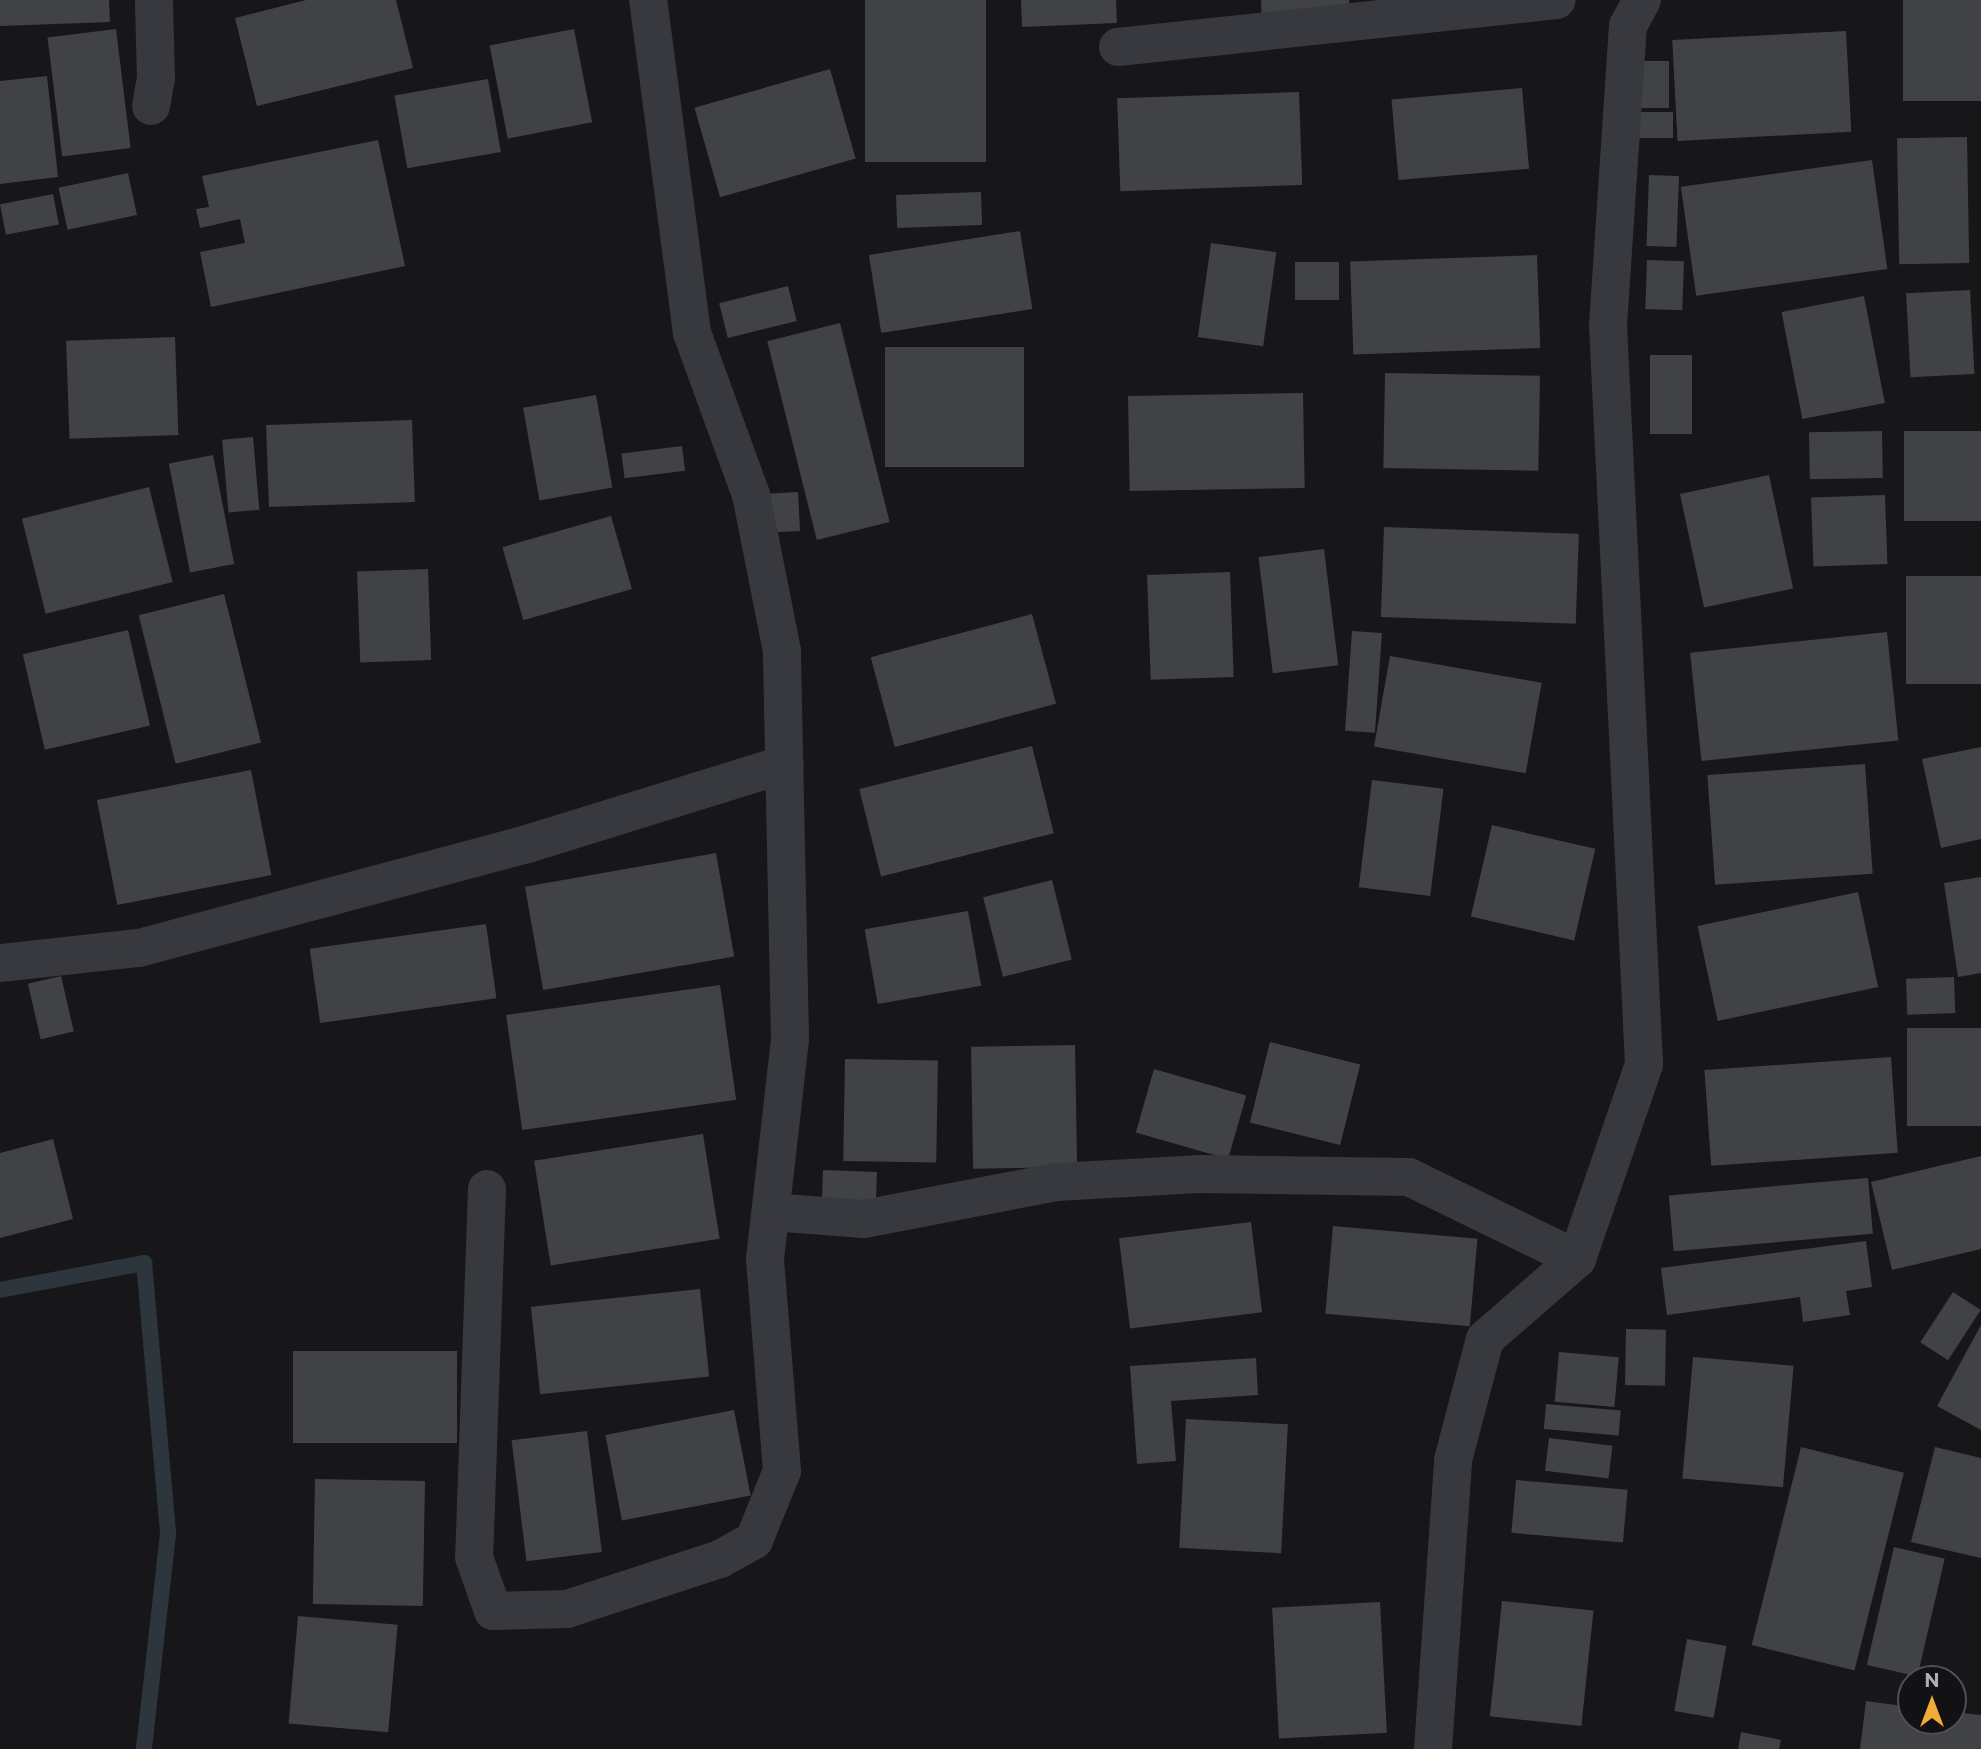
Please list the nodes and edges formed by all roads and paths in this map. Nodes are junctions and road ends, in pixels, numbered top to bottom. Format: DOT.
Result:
graph roads {
  1 [pos="154,0"];
  2 [pos="648,0"];
  3 [pos="1556,0"];
  4 [pos="1642,0"];
  5 [pos="1118,47"];
  6 [pos="151,106"];
  7 [pos="785,764"];
  8 [pos="0,963"];
  9 [pos="487,1189"];
  10 [pos="771,1212"];
  11 [pos="1577,1259"];
  12 [pos="1433,1749"];
  1 -- 6 [label="street"];
  2 -- 7 [label="street"];
  3 -- 5 [label="street"];
  4 -- 11 [label="street"];
  7 -- 8 [label="street"];
  7 -- 10 [label="street"];
  9 -- 10 [label="street"];
  10 -- 11 [label="street"];
  11 -- 12 [label="street"];
}
